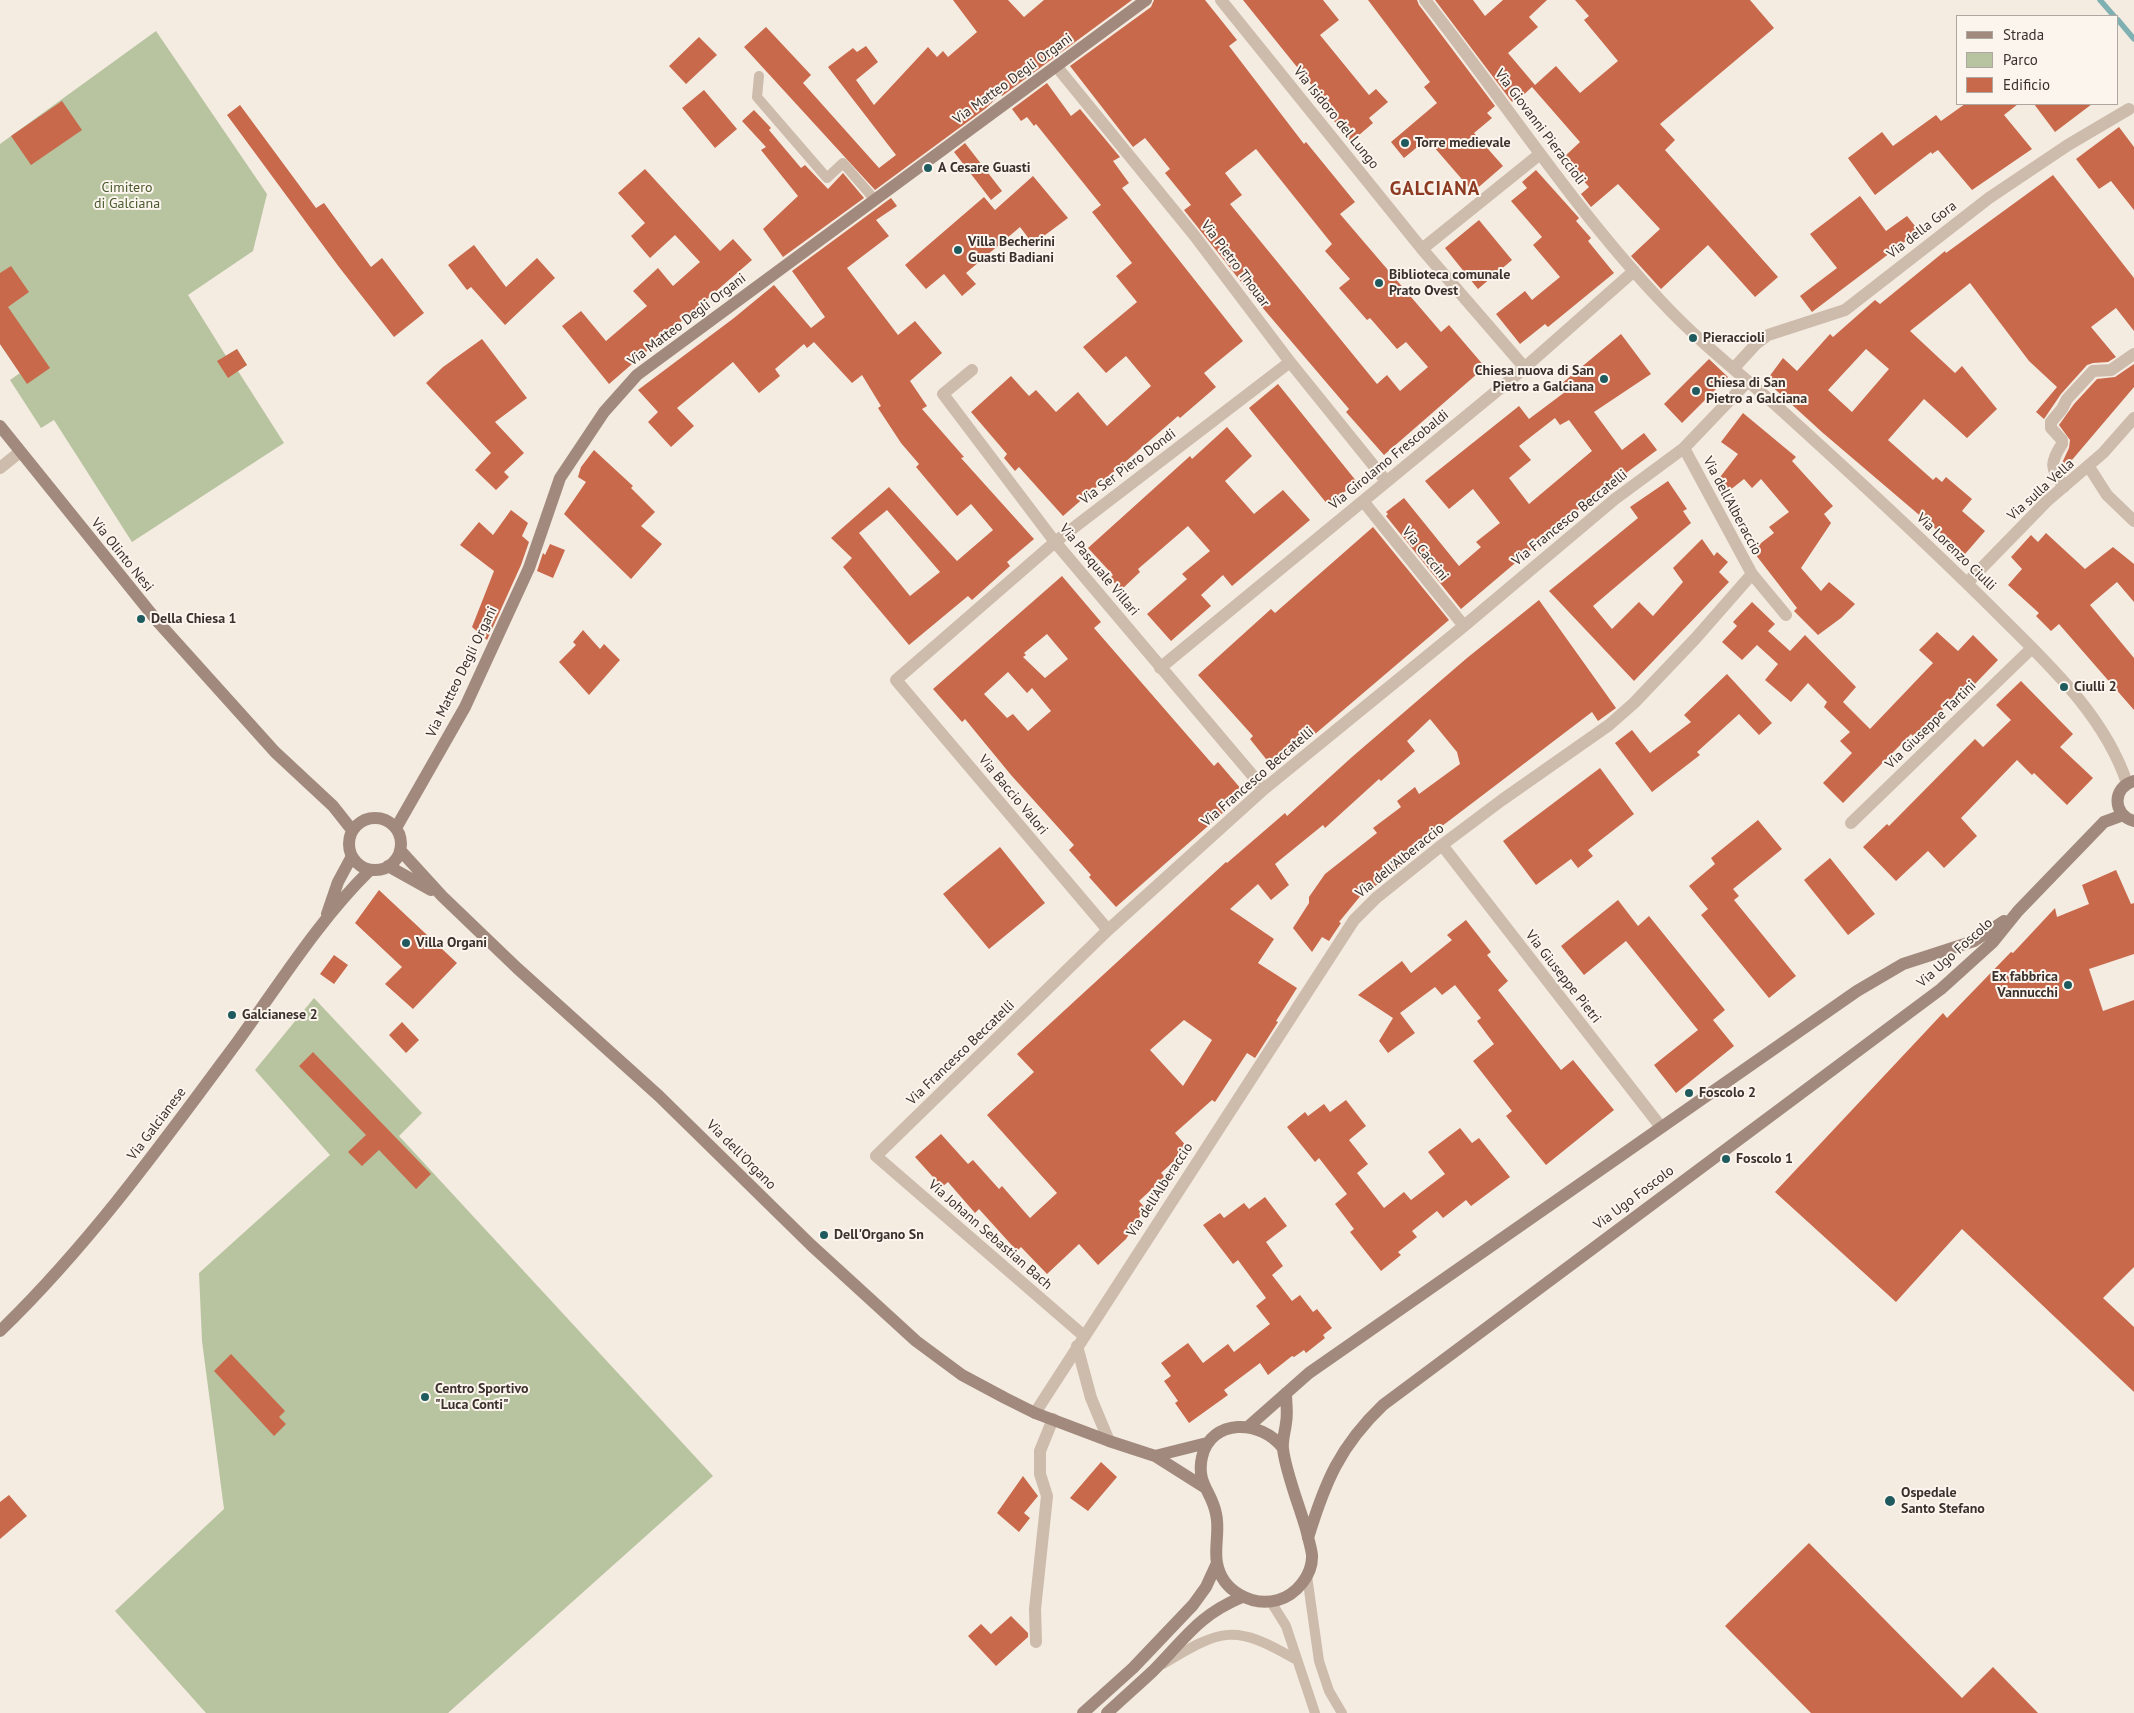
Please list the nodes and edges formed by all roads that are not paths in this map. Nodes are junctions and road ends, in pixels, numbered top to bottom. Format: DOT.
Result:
graph roads {
  1 [pos="1146,0"];
  2 [pos="1221,0"];
  3 [pos="1425,0"];
  4 [pos="1058,67"];
  5 [pos="759,76"];
  6 [pos="2129,109"];
  7 [pos="1540,154"];
  8 [pos="875,200"];
  9 [pos="1422,249"];
  10 [pos="1634,271"];
  11 [pos="2134,354"];
  12 [pos="1290,362"];
  13 [pos="1525,368"];
  14 [pos="1734,368"];
  15 [pos="972,370"];
  16 [pos="1748,381"];
  17 [pos="2134,418"];
  18 [pos="0,426"];
  19 [pos="1684,448"];
  20 [pos="20,452"];
  21 [pos="2089,467"];
  22 [pos="0,468"];
  23 [pos="1386,481"];
  24 [pos="2064,487"];
  25 [pos="1363,501"];
  26 [pos="2134,521"];
  27 [pos="1055,542"];
  28 [pos="1752,574"];
  29 [pos="1967,582"];
  30 [pos="1786,615"];
  31 [pos="1464,626"];
  32 [pos="2032,648"];
  33 [pos="1160,668"];
  34 [pos="896,680"];
  35 [pos="2130,782"];
  36 [pos="1264,789"];
  37 [pos="2128,818"];
  38 [pos="1851,824"];
  39 [pos="356,827"];
  40 [pos="396,828"];
  41 [pos="1442,845"];
  42 [pos="400,850"];
  43 [pos="352,856"];
  44 [pos="388,866"];
  45 [pos="370,870"];
  46 [pos="442,896"];
  47 [pos="2018,910"];
  48 [pos="324,923"];
  49 [pos="1108,930"];
  50 [pos="1661,1127"];
  51 [pos="876,1156"];
  52 [pos="0,1331"];
  53 [pos="1080,1341"];
  54 [pos="1286,1393"];
  55 [pos="1036,1412"];
  56 [pos="1052,1419"];
  57 [pos="1249,1426"];
  58 [pos="1109,1441"];
  59 [pos="1208,1443"];
  60 [pos="1283,1448"];
  61 [pos="1155,1456"];
  62 [pos="1204,1487"];
  63 [pos="1308,1538"];
  64 [pos="1217,1563"];
  65 [pos="1307,1576"];
  66 [pos="1242,1597"];
  67 [pos="1271,1602"];
  68 [pos="1036,1642"];
  69 [pos="1295,1659"];
  70 [pos="1154,1670"];
  71 [pos="1083,1713"];
  72 [pos="1107,1713"];
  73 [pos="1315,1713"];
  74 [pos="1342,1713"];
  1 -- 4 [label="street, Via Matteo Degli Organi"];
  2 -- 9 [label="street, Via Isidoro del Lungo"];
  3 -- 7 [label="street, Via Giovanni Pieraccioli"];
  4 -- 8 [label="street, Via Matteo Degli Organi"];
  4 -- 12 [label="street, Via Pietro Thouar"];
  5 -- 8 [label="lane"];
  6 -- 14 [label="street, Via della Gora"];
  7 -- 9 [label="street"];
  7 -- 10 [label="street, Via Giovanni Pieraccioli"];
  8 -- 40 [label="street, Via Matteo Degli Organi"];
  9 -- 13 [label="street, Via Isidoro del Lungo"];
  10 -- 13 [label="street, Via Girolamo Frescobaldi"];
  10 -- 14 [label="street, Via Giovanni Pieraccioli"];
  11 -- 24 [label="street"];
  12 -- 23 [label="street, Via Pietro Thouar"];
  12 -- 27 [label="street, Via Ser Piero Dondi"];
  13 -- 23 [label="street, Via Girolamo Frescobaldi"];
  14 -- 16 [label="street, Via Lorenzo Ciulli"];
  15 -- 27 [label="street, Via Pasquale Villari"];
  16 -- 19 [label="street, Via Francesco Beccatelli"];
  16 -- 29 [label="street, Via Lorenzo Ciulli"];
  17 -- 21 [label="street, Via sulla Vella"];
  18 -- 20 [label="street, Via Olinto Nesi"];
  19 -- 28 [label="street, Via dell'Alberaccio"];
  19 -- 31 [label="street, Via Francesco Beccatelli"];
  20 -- 22 [label="street"];
  20 -- 39 [label="street, Via Olinto Nesi"];
  21 -- 24 [label="street, Via sulla Vella"];
  21 -- 26 [label="street"];
  23 -- 25 [label="street, Via Girolamo Frescobaldi"];
  24 -- 29 [label="street, Via sulla Vella"];
  25 -- 31 [label="street, Via Caccini"];
  25 -- 33 [label="street, Via Girolamo Frescobaldi"];
  27 -- 33 [label="street, Via Pasquale Villari"];
  27 -- 34 [label="street, Via Ser Piero Dondi"];
  28 -- 30 [label="street"];
  28 -- 41 [label="street, Via dell'Alberaccio"];
  29 -- 32 [label="street, Via Lorenzo Ciulli"];
  31 -- 36 [label="street, Via Francesco Beccatelli"];
  32 -- 35 [label="street, Via Lorenzo Ciulli"];
  32 -- 38 [label="street, Via Giuseppe Tartini"];
  33 -- 36 [label="street, Via Pasquale Villari"];
  34 -- 49 [label="street, Via Baccio Valori"];
  35 -- 37 [label="street"];
  36 -- 49 [label="street, Via Francesco Beccatelli"];
  37 -- 47 [label="street, Via Ugo Foscolo"];
  39 -- 40 [label="street"];
  39 -- 43 [label="street"];
  40 -- 42 [label="street"];
  41 -- 50 [label="street, Via Giuseppe Pietri"];
  41 -- 53 [label="street, Via dell'Alberaccio"];
  42 -- 44 [label="street"];
  42 -- 46 [label="street, Via dell'Organo"];
  43 -- 45 [label="street"];
  43 -- 48 [label="street, Via Galcianese"];
  44 -- 45 [label="street"];
  44 -- 46 [label="street, Via dell'Organo"];
  45 -- 48 [label="street, Via Galcianese"];
  46 -- 55 [label="street, Via dell'Organo"];
  47 -- 50 [label="street, Via Ugo Foscolo"];
  47 -- 63 [label="street, Via Ugo Foscolo"];
  48 -- 52 [label="street, Via Galcianese"];
  49 -- 51 [label="street, Via Francesco Beccatelli"];
  50 -- 54 [label="street, Via Ugo Foscolo"];
  51 -- 53 [label="street, Via Johann Sebastian Bach"];
  53 -- 55 [label="street, Via dell'Alberaccio"];
  53 -- 58 [label="street"];
  54 -- 57 [label="street, Via Ugo Foscolo"];
  54 -- 60 [label="street, Via Ugo Foscolo"];
  55 -- 56 [label="street"];
  56 -- 58 [label="street"];
  56 -- 68 [label="street"];
  57 -- 59 [label="street, Via Ugo Foscolo"];
  57 -- 60 [label="street"];
  58 -- 61 [label="street"];
  59 -- 61 [label="street, Via Ugo Foscolo"];
  59 -- 62 [label="street"];
  60 -- 63 [label="street, Via Ugo Foscolo"];
  61 -- 62 [label="street"];
  62 -- 64 [label="street"];
  63 -- 65 [label="street, Via Ugo Foscolo"];
  64 -- 66 [label="street"];
  64 -- 71 [label="street"];
  65 -- 67 [label="street"];
  65 -- 74 [label="lane"];
  66 -- 67 [label="street"];
  66 -- 70 [label="street"];
  67 -- 69 [label="lane"];
  69 -- 70 [label="lane"];
  69 -- 73 [label="lane"];
  70 -- 72 [label="street"];
}
